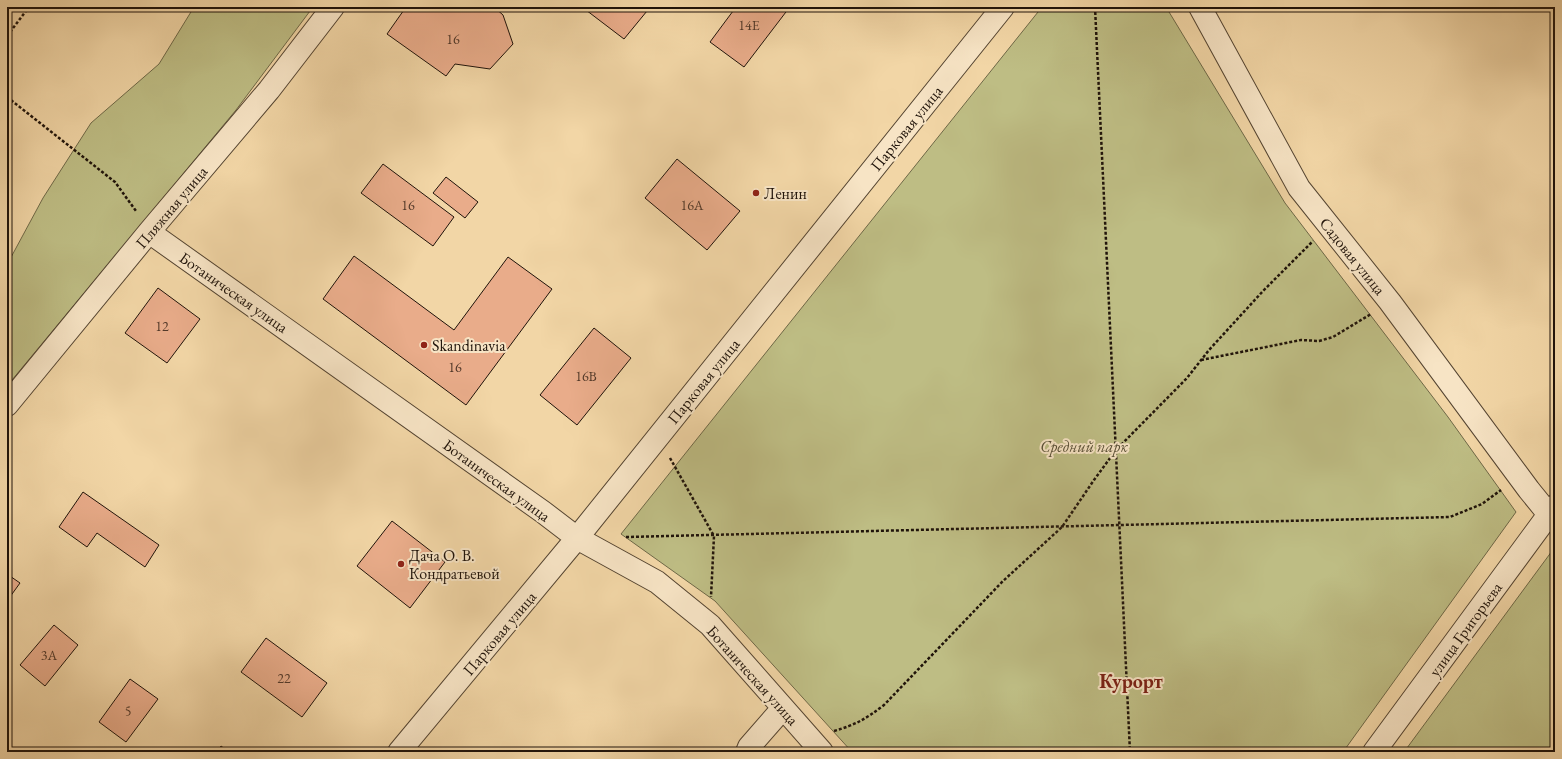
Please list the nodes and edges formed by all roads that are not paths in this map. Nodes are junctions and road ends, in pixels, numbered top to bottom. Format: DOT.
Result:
graph roads {
  1 [pos="333,7"];
  2 [pos="1003,7"];
  3 [pos="1200,7"];
  4 [pos="149,232"];
  5 [pos="7,405"];
  6 [pos="1553,514"];
  7 [pos="578,538"];
  8 [pos="783,708"];
  9 [pos="816,745"];
  10 [pos="399,752"];
  11 [pos="747,752"];
  12 [pos="1374,752"];
  1 -- 4 [label="street, Пляжная улица"];
  2 -- 7 [label="street, Парковая улица"];
  3 -- 6 [label="street, Садовая улица"];
  4 -- 5 [label="street, Пляжная улица"];
  4 -- 7 [label="street, Ботаническая улица"];
  6 -- 12 [label="street, улица Григорьева"];
  7 -- 8 [label="street, Ботаническая улица"];
  7 -- 10 [label="street, Парковая улица"];
  8 -- 9 [label="street, Ботаническая улица"];
  8 -- 11 [label="street"];
}
